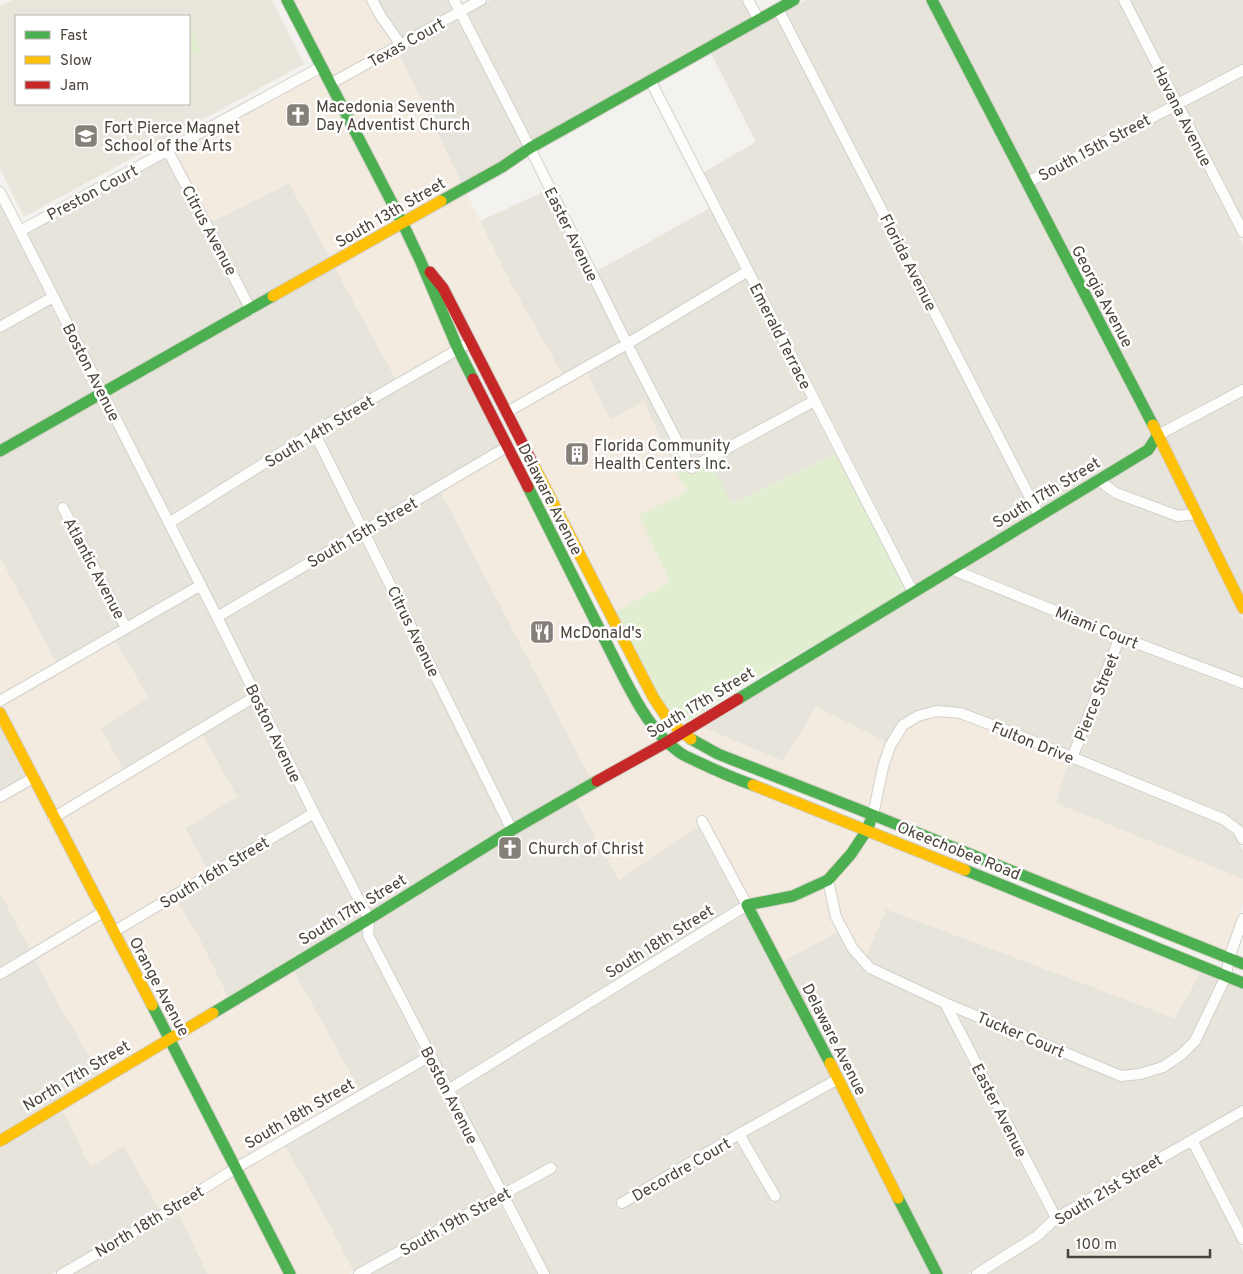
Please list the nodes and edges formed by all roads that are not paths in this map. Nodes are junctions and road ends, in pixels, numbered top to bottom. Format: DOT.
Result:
graph roads {
  1 [pos="287,0"];
  2 [pos="372,0"];
  3 [pos="454,0"];
  4 [pos="481,0"];
  5 [pos="748,0"];
  6 [pos="794,0"];
  7 [pos="932,0"];
  8 [pos="1124,0"];
  9 [pos="778,10"];
  10 [pos="460,12"];
  11 [pos="759,20"];
  12 [pos="401,45"];
  13 [pos="321,67"];
  14 [pos="1243,70"];
  15 [pos="650,80"];
  16 [pos="330,84"];
  17 [pos="1177,104"];
  18 [pos="530,148"];
  19 [pos="168,151"];
  20 [pos="1026,183"];
  21 [pos="0,192"];
  22 [pos="403,224"];
  23 [pos="20,231"];
  24 [pos="1243,232"];
  25 [pos="421,262"];
  26 [pos="748,271"];
  27 [pos="53,297"];
  28 [pos="251,310"];
  29 [pos="0,327"];
  30 [pos="471,342"];
  31 [pos="627,344"];
  32 [pos="458,349"];
  33 [pos="1243,390"];
  34 [pos="103,393"];
  35 [pos="814,401"];
  36 [pos="507,412"];
  37 [pos="314,432"];
  38 [pos="1158,435"];
  39 [pos="506,447"];
  40 [pos="0,452"];
  41 [pos="1098,480"];
  42 [pos="63,508"];
  43 [pos="1196,514"];
  44 [pos="1039,515"];
  45 [pos="169,523"];
  46 [pos="364,531"];
  47 [pos="951,568"];
  48 [pos="201,585"];
  49 [pos="913,592"];
  50 [pos="1243,608"];
  51 [pos="217,617"];
  52 [pos="126,628"];
  53 [pos="1120,637"];
  54 [pos="1243,683"];
  55 [pos="256,696"];
  56 [pos="0,701"];
  57 [pos="0,713"];
  58 [pos="682,733"];
  59 [pos="667,742"];
  60 [pos="1072,758"];
  61 [pos="33,778"];
  62 [pos="0,797"];
  63 [pos="314,813"];
  64 [pos="873,815"];
  65 [pos="53,818"];
  66 [pos="702,822"];
  67 [pos="512,830"];
  68 [pos="867,830"];
  69 [pos="1243,839"];
  70 [pos="828,880"];
  71 [pos="747,906"];
  72 [pos="103,912"];
  73 [pos="1243,919"];
  74 [pos="369,920"];
  75 [pos="113,932"];
  76 [pos="1229,958"];
  77 [pos="1243,964"];
  78 [pos="0,974"];
  79 [pos="1226,976"];
  80 [pos="1243,983"];
  81 [pos="945,1003"];
  82 [pos="170,1038"];
  83 [pos="430,1056"];
  84 [pos="838,1079"];
  85 [pos="448,1090"];
  86 [pos="1243,1111"];
  87 [pos="739,1134"];
  88 [pos="1192,1140"];
  89 [pos="0,1141"];
  90 [pos="236,1168"];
  91 [pos="551,1168"];
  92 [pos="502,1195"];
  93 [pos="775,1196"];
  94 [pos="622,1203"];
  95 [pos="1056,1218"];
  96 [pos="1243,1238"];
  97 [pos="62,1274"];
  98 [pos="290,1274"];
  99 [pos="359,1274"];
  100 [pos="544,1274"];
  101 [pos="937,1274"];
  102 [pos="977,1274"];
  1 -- 13 [label="street, Delaware Avenue"];
  2 -- 12 [label="street"];
  3 -- 10 [label="street, Easter Avenue"];
  4 -- 10 [label="street, Texas Court"];
  5 -- 11 [label="street"];
  6 -- 9 [label="street, South 13th Street"];
  7 -- 20 [label="street, Georgia Avenue"];
  8 -- 17 [label="street, Havana Avenue"];
  9 -- 11 [label="street, South 13th Street"];
  9 -- 44 [label="street, Florida Avenue"];
  10 -- 12 [label="street, Texas Court"];
  10 -- 18 [label="street, Easter Avenue"];
  11 -- 15 [label="street, South 13th Street"];
  12 -- 16 [label="street, Texas Court"];
  13 -- 16 [label="street, Delaware Avenue"];
  13 -- 19 [label="street, Preston Court"];
  14 -- 17 [label="street, South 15th Street"];
  15 -- 18 [label="street, South 13th Street"];
  15 -- 26 [label="street, Emerald Terrace"];
  16 -- 22 [label="street, Delaware Avenue"];
  17 -- 20 [label="street, South 15th Street"];
  17 -- 24 [label="street, Havana Avenue"];
  18 -- 22 [label="street, South 13th Street"];
  18 -- 31 [label="street, Easter Avenue"];
  19 -- 23 [label="street, Preston Court"];
  19 -- 28 [label="street, Citrus Avenue"];
  20 -- 38 [label="street, Georgia Avenue"];
  21 -- 23 [label="street, Boston Avenue"];
  22 -- 25 [label="street, Delaware Avenue"];
  22 -- 28 [label="street, South 13th Street"];
  23 -- 27 [label="street, Boston Avenue"];
  25 -- 30 [label="street, Delaware Avenue"];
  25 -- 32 [label="street, Delaware Avenue"];
  26 -- 31 [label="street"];
  26 -- 35 [label="street, Emerald Terrace"];
  27 -- 29 [label="street"];
  27 -- 34 [label="street, Boston Avenue"];
  28 -- 34 [label="street, South 13th Street"];
  30 -- 32 [label="street, South 14th Street"];
  30 -- 36 [label="street, Delaware Avenue"];
  31 -- 35 [label="street, Easter Avenue"];
  31 -- 36 [label="street"];
  32 -- 37 [label="street, South 14th Street"];
  32 -- 39 [label="street, Delaware Avenue"];
  33 -- 38 [label="street, South 17th Street"];
  34 -- 40 [label="street, South 13th Street"];
  34 -- 45 [label="street, Boston Avenue"];
  35 -- 49 [label="street, Emerald Terrace"];
  36 -- 58 [label="street, Delaware Avenue"];
  37 -- 45 [label="street, South 14th Street"];
  37 -- 46 [label="street, Citrus Avenue"];
  38 -- 41 [label="street, South 17th Street"];
  38 -- 43 [label="street, Georgia Avenue"];
  39 -- 46 [label="street, South 15th Street"];
  39 -- 59 [label="street, Delaware Avenue"];
  41 -- 43 [label="street"];
  41 -- 44 [label="street, South 17th Street"];
  42 -- 52 [label="street, Atlantic Avenue"];
  43 -- 50 [label="street, Georgia Avenue"];
  44 -- 47 [label="street, South 17th Street"];
  45 -- 48 [label="street, Boston Avenue"];
  46 -- 51 [label="street, South 15th Street"];
  46 -- 67 [label="street, Citrus Avenue"];
  47 -- 49 [label="street, South 17th Street"];
  47 -- 53 [label="street, Miami Court"];
  48 -- 51 [label="street, Boston Avenue"];
  48 -- 52 [label="street"];
  49 -- 58 [label="street, South 17th Street"];
  51 -- 55 [label="street, Boston Avenue"];
  52 -- 56 [label="street"];
  53 -- 54 [label="street, Miami Court"];
  53 -- 60 [label="street, Pierce Street"];
  55 -- 63 [label="street, Boston Avenue"];
  55 -- 65 [label="street"];
  57 -- 61 [label="street, Orange Avenue"];
  58 -- 59 [label="street, South 17th Street"];
  58 -- 64 [label="street, Okeechobee Road"];
  59 -- 67 [label="street, South 17th Street"];
  59 -- 68 [label="street, Okeechobee Road"];
  60 -- 64 [label="street, Fulton Drive"];
  60 -- 69 [label="street, Fulton Drive"];
  61 -- 62 [label="street"];
  61 -- 65 [label="street, Orange Avenue"];
  63 -- 74 [label="street, Boston Avenue"];
  63 -- 75 [label="street, South 16th Street"];
  64 -- 68 [label="street, South 18th Street"];
  64 -- 76 [label="street, Okeechobee Road"];
  65 -- 72 [label="street, Orange Avenue"];
  66 -- 71 [label="street, Delaware Avenue"];
  67 -- 74 [label="street, South 17th Street"];
  68 -- 70 [label="street, South 18th Street"];
  68 -- 79 [label="street, Okeechobee Road"];
  70 -- 71 [label="street, South 18th Street"];
  70 -- 81 [label="street, Tucker Court"];
  71 -- 84 [label="street, Delaware Avenue"];
  71 -- 85 [label="street, South 18th Street"];
  72 -- 75 [label="street, Orange Avenue"];
  72 -- 78 [label="street"];
  73 -- 76 [label="street"];
  74 -- 82 [label="street, South 17th Street"];
  74 -- 83 [label="street, Boston Avenue"];
  75 -- 82 [label="street, Orange Avenue"];
  76 -- 77 [label="street, Okeechobee Road"];
  76 -- 79 [label="street"];
  79 -- 80 [label="street, Okeechobee Road"];
  79 -- 81 [label="street, Tucker Court"];
  81 -- 95 [label="street, Easter Avenue"];
  82 -- 89 [label="street, North 17th Street"];
  82 -- 90 [label="street, Orange Avenue"];
  83 -- 85 [label="street, Boston Avenue"];
  83 -- 90 [label="street, South 18th Street"];
  84 -- 87 [label="street, Decordre Court"];
  84 -- 101 [label="street, Delaware Avenue"];
  85 -- 92 [label="street, Boston Avenue"];
  86 -- 88 [label="street, South 21st Street"];
  87 -- 93 [label="street, Decordre Court"];
  87 -- 94 [label="street, Decordre Court"];
  88 -- 95 [label="street, South 21st Street"];
  88 -- 96 [label="street"];
  90 -- 97 [label="street, North 18th Street"];
  90 -- 98 [label="street, Orange Avenue"];
  91 -- 92 [label="street, South 19th Street"];
  92 -- 99 [label="street, South 19th Street"];
  92 -- 100 [label="street, Boston Avenue"];
  95 -- 102 [label="street, South 21st Street"];
}
